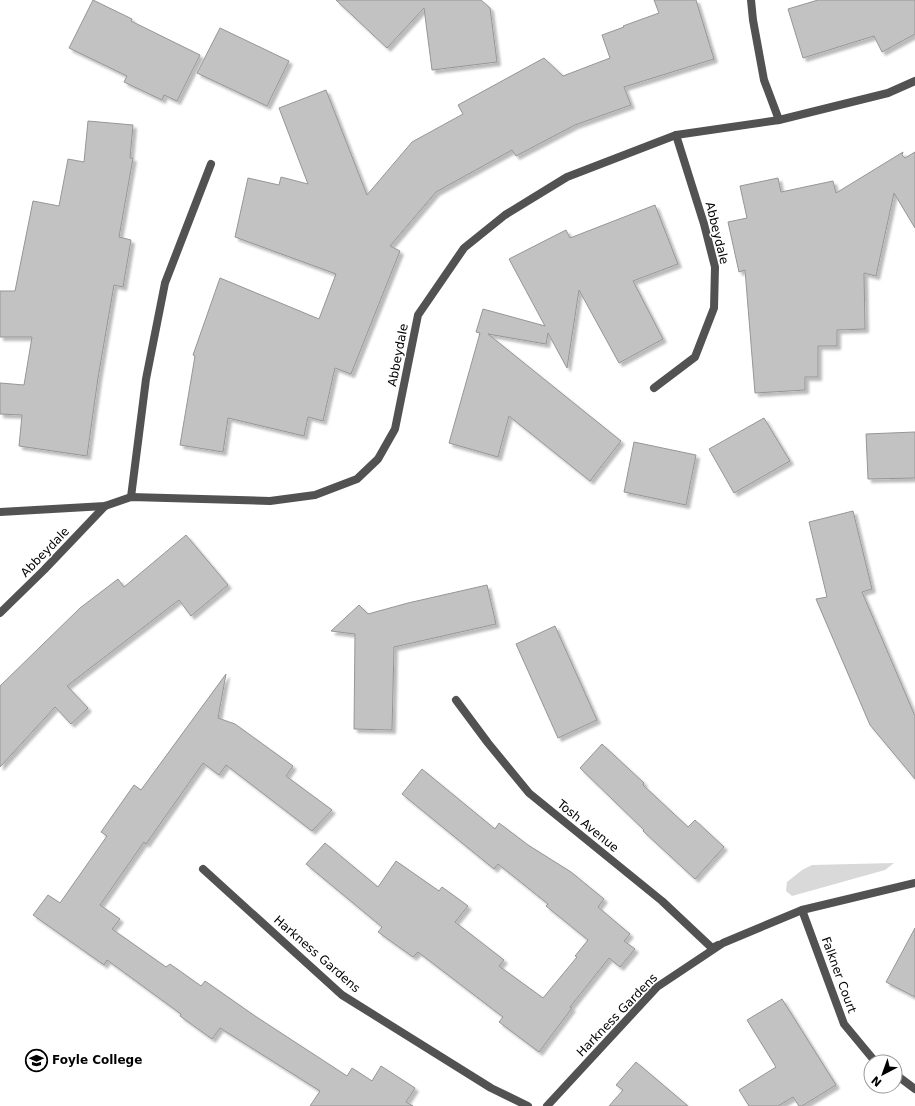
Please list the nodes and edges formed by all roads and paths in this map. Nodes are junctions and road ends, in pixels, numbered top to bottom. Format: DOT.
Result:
graph roads {
  1 [pos="751,0"];
  2 [pos="915,81"];
  3 [pos="779,120"];
  4 [pos="676,135"];
  5 [pos="211,164"];
  6 [pos="654,388"];
  7 [pos="131,496"];
  8 [pos="105,506"];
  9 [pos="0,512"];
  10 [pos="0,614"];
  11 [pos="456,700"];
  12 [pos="203,869"];
  13 [pos="915,883"];
  14 [pos="802,910"];
  15 [pos="723,943"];
  16 [pos="869,1054"];
  17 [pos="903,1080"];
  18 [pos="915,1089"];
  19 [pos="528,1106"];
  20 [pos="547,1106"];
  1 -- 3 [label="street"];
  2 -- 3 [label="street, Abbeydale"];
  3 -- 4 [label="street, Abbeydale"];
  4 -- 6 [label="street, Abbeydale"];
  4 -- 7 [label="street, Abbeydale"];
  5 -- 7 [label="street"];
  7 -- 8 [label="street, Abbeydale"];
  8 -- 9 [label="street, Abbeydale"];
  8 -- 10 [label="street, Abbeydale"];
  11 -- 15 [label="street, Tosh Avenue"];
  12 -- 19 [label="street, Harkness Gardens"];
  13 -- 14 [label="street, Harkness Gardens"];
  14 -- 15 [label="street, Harkness Gardens"];
  14 -- 16 [label="street, Falkner Court"];
  15 -- 20 [label="street, Harkness Gardens"];
  17 -- 18 [label="street"];
}
